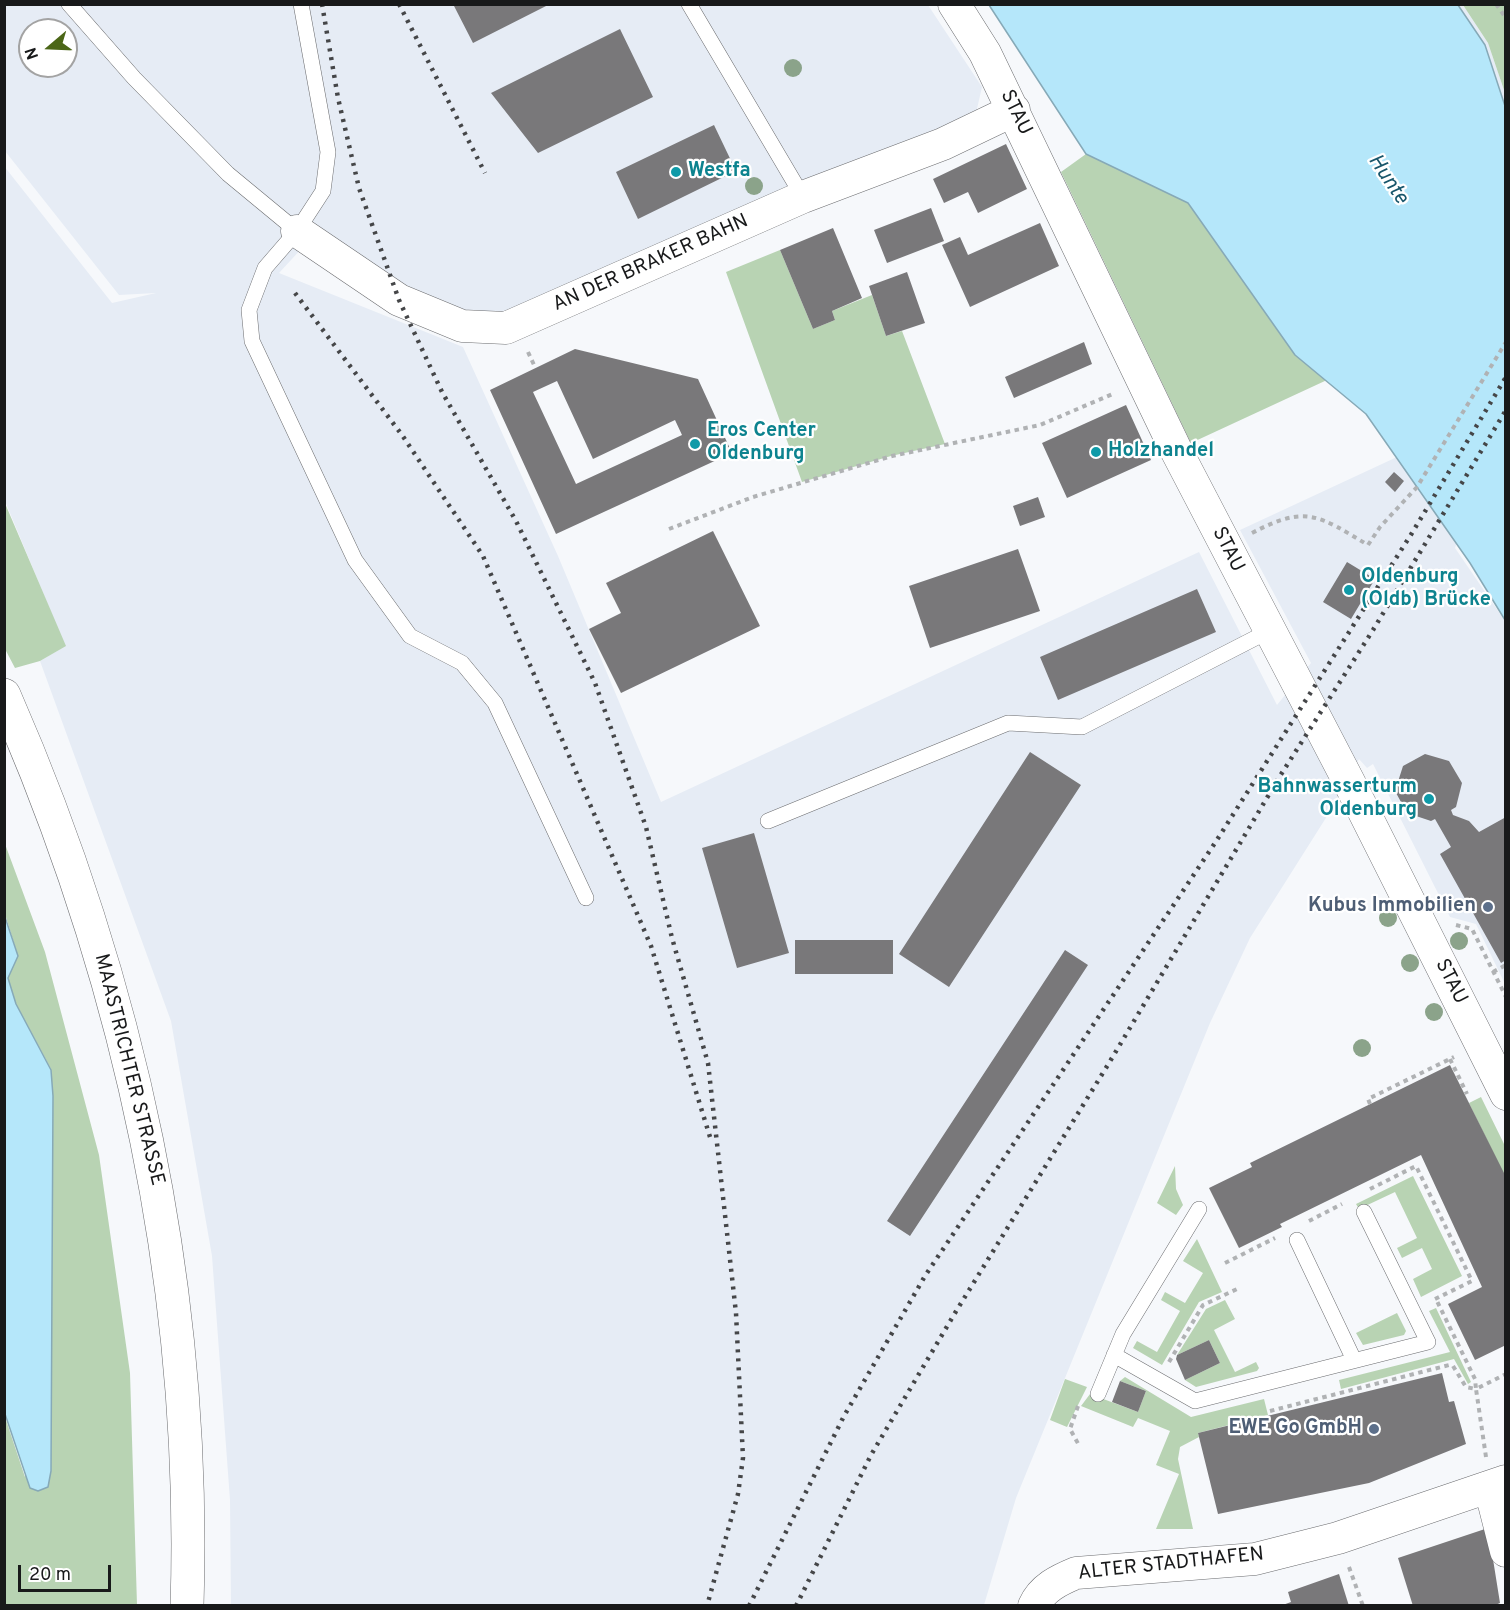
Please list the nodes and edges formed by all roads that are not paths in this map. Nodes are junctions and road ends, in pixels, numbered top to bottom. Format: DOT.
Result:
graph roads {
  1 [pos="69,4"];
  2 [pos="301,4"];
  3 [pos="688,4"];
  4 [pos="954,4"];
  5 [pos="1014,111"];
  6 [pos="803,196"];
  7 [pos="297,231"];
  8 [pos="1269,631"];
  9 [pos="4,694"];
  10 [pos="768,821"];
  11 [pos="586,898"];
  12 [pos="1506,1094"];
  13 [pos="1199,1209"];
  14 [pos="1364,1212"];
  15 [pos="1297,1240"];
  16 [pos="1114,1355"];
  17 [pos="1354,1360"];
  18 [pos="1099,1392"];
  19 [pos="1498,1484"];
  20 [pos="1506,1551"];
  21 [pos="187,1605"];
  22 [pos="1034,1605"];
  1 -- 7 [label="lane"];
  2 -- 7 [label="lane"];
  3 -- 6 [label="lane"];
  4 -- 5 [label="street, STAU"];
  5 -- 6 [label="street, AN DER BRAKER BAHN"];
  5 -- 8 [label="street, STAU"];
  6 -- 7 [label="street, AN DER BRAKER BAHN"];
  7 -- 11 [label="lane"];
  8 -- 10 [label="lane"];
  8 -- 12 [label="street, STAU"];
  9 -- 21 [label="street, MAASTRICHTER STRASSE"];
  13 -- 16 [label="lane"];
  14 -- 17 [label="lane"];
  15 -- 17 [label="lane"];
  16 -- 17 [label="lane"];
  16 -- 18 [label="lane"];
  19 -- 20 [label="street"];
  19 -- 22 [label="street, ALTER STADTHAFEN"];
}
